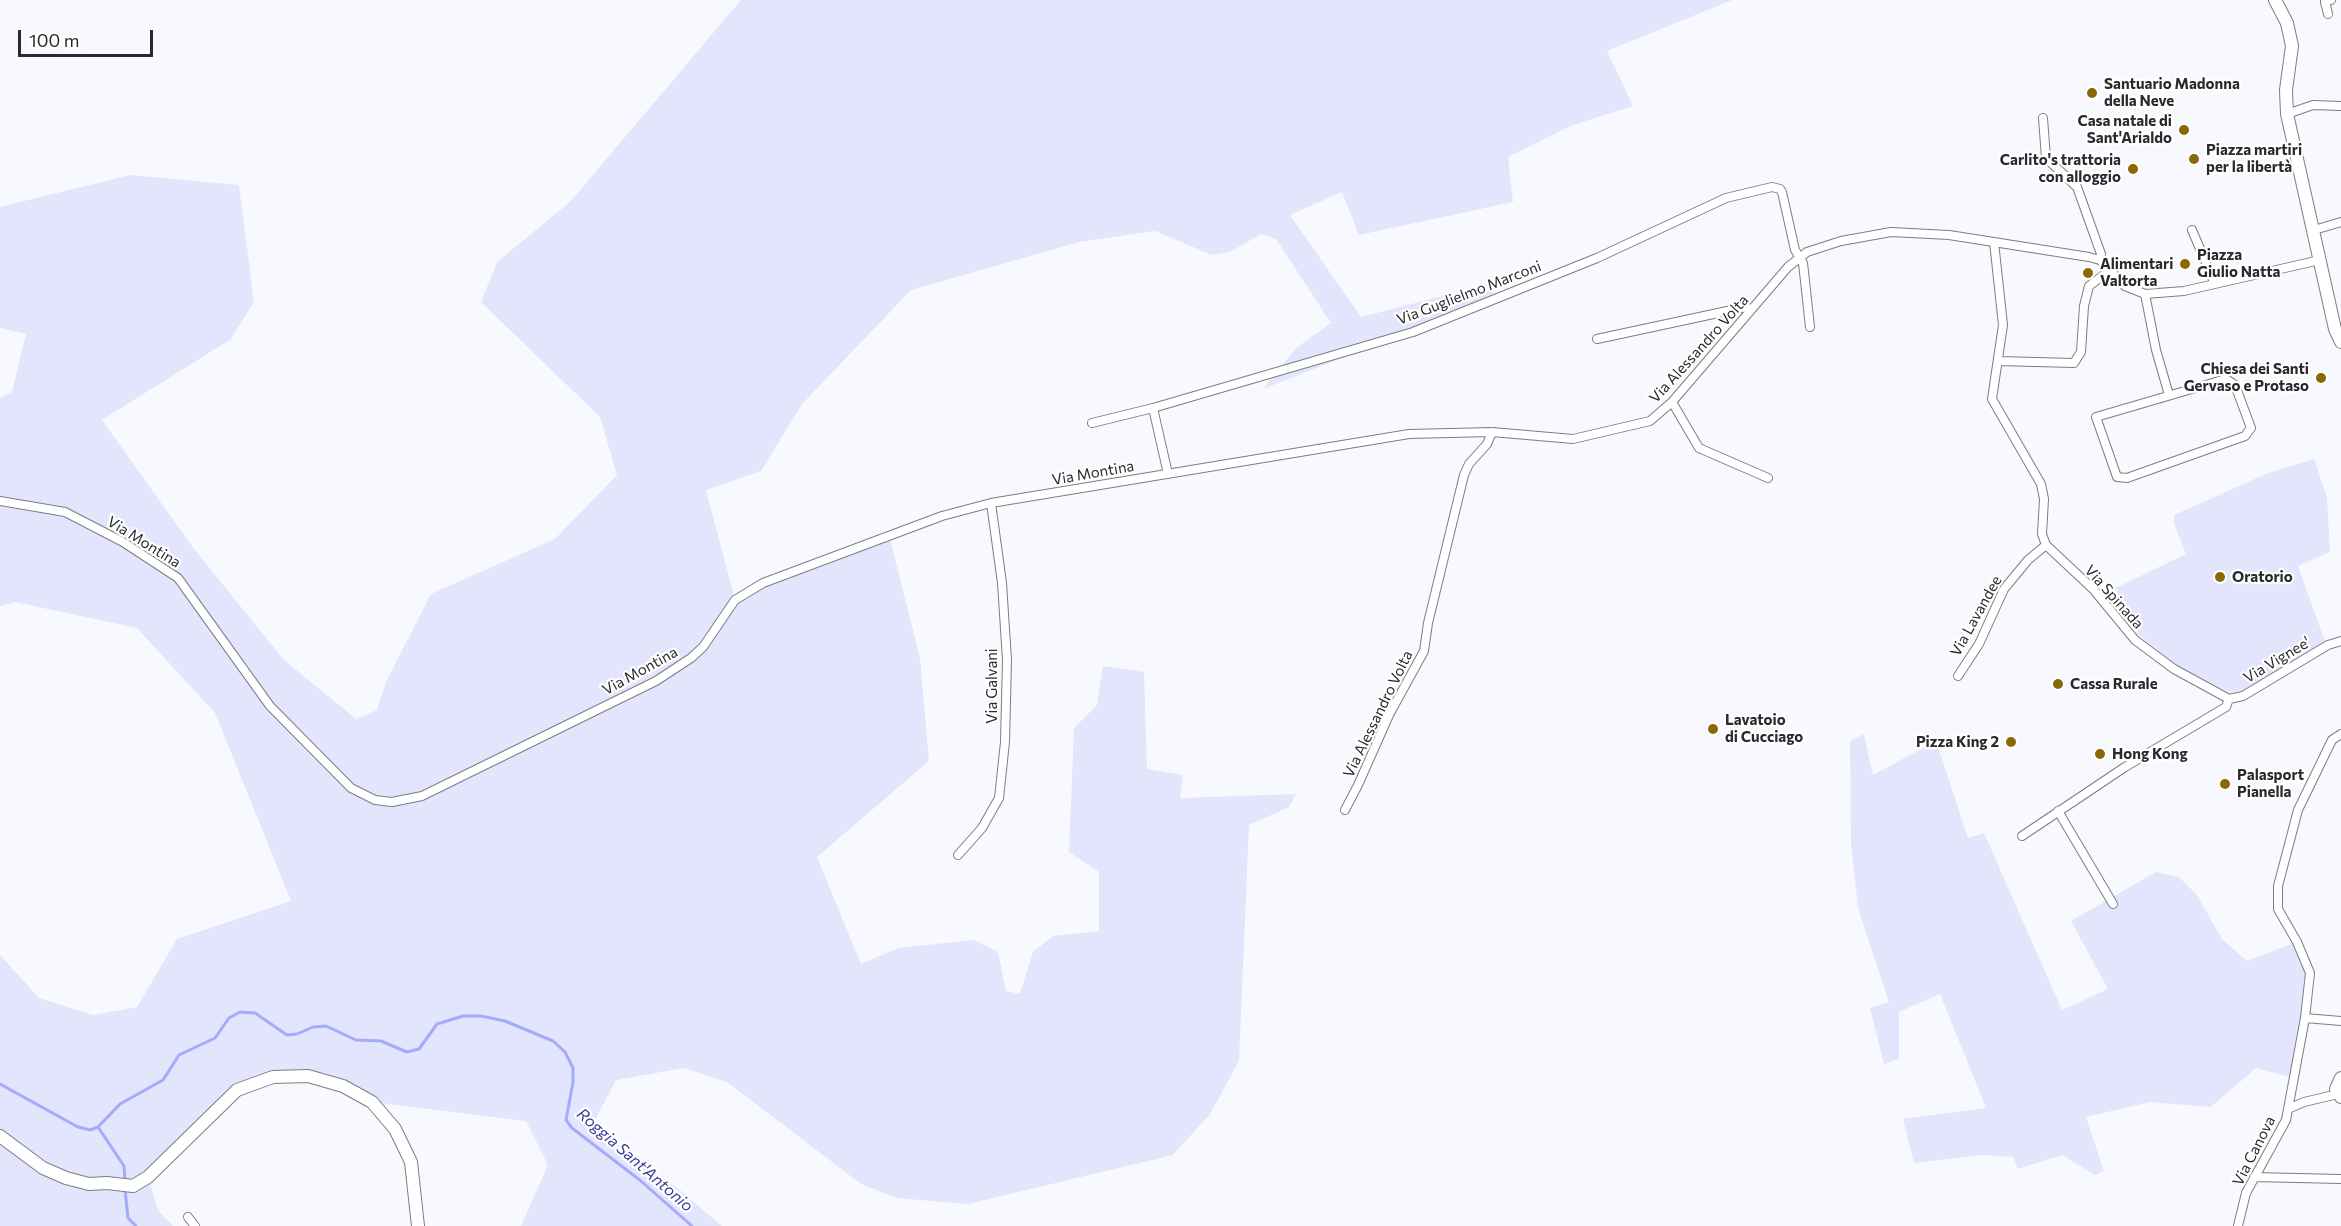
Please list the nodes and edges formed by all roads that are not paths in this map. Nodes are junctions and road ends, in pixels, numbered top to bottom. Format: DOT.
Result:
graph roads {
  1 [pos="2275,0"];
  2 [pos="2331,0"];
  3 [pos="2328,14"];
  4 [pos="2341,106"];
  5 [pos="2287,114"];
  6 [pos="2043,118"];
  7 [pos="2341,222"];
  8 [pos="2192,230"];
  9 [pos="2314,230"];
  10 [pos="1994,242"];
  11 [pos="1799,258"];
  12 [pos="2100,260"];
  13 [pos="2320,260"];
  14 [pos="2109,271"];
  15 [pos="2215,284"];
  16 [pos="2145,294"];
  17 [pos="1751,310"];
  18 [pos="1810,327"];
  19 [pos="1597,339"];
  20 [pos="2341,342"];
  21 [pos="1998,360"];
  22 [pos="2169,395"];
  23 [pos="1672,402"];
  24 [pos="1153,408"];
  25 [pos="1092,423"];
  26 [pos="1492,432"];
  27 [pos="1168,474"];
  28 [pos="1768,478"];
  29 [pos="0,501"];
  30 [pos="991,503"];
  31 [pos="2046,545"];
  32 [pos="2340,642"];
  33 [pos="1958,676"];
  34 [pos="2229,699"];
  35 [pos="2341,734"];
  36 [pos="1345,810"];
  37 [pos="2058,811"];
  38 [pos="2022,836"];
  39 [pos="958,855"];
  40 [pos="2113,904"];
  41 [pos="2305,1018"];
  42 [pos="2341,1021"];
  43 [pos="2341,1078"];
  44 [pos="2339,1095"];
  45 [pos="2288,1110"];
  46 [pos="0,1136"];
  47 [pos="2254,1177"];
  48 [pos="2341,1179"];
  49 [pos="188,1217"];
  50 [pos="195,1226"];
  51 [pos="418,1226"];
  52 [pos="2238,1226"];
  1 -- 5 [label="main road"];
  2 -- 3 [label="street"];
  4 -- 5 [label="street"];
  5 -- 9 [label="main road"];
  6 -- 12 [label="street"];
  7 -- 9 [label="street"];
  8 -- 15 [label="street"];
  9 -- 13 [label="main road"];
  10 -- 11 [label="street, Via Alessandro Volta"];
  10 -- 12 [label="street, Via Alessandro Volta"];
  10 -- 21 [label="street"];
  11 -- 17 [label="street, Via Alessandro Volta"];
  11 -- 18 [label="street"];
  11 -- 24 [label="street, Via Guglielmo Marconi"];
  12 -- 14 [label="street"];
  13 -- 15 [label="street"];
  13 -- 20 [label="main road"];
  14 -- 16 [label="street"];
  14 -- 21 [label="street"];
  15 -- 16 [label="street"];
  16 -- 22 [label="street"];
  17 -- 19 [label="street"];
  17 -- 23 [label="street, Via Alessandro Volta"];
  21 -- 31 [label="street"];
  22 -- 22 [label="street"];
  23 -- 26 [label="street, Via Alessandro Volta"];
  23 -- 28 [label="street"];
  24 -- 25 [label="street, Via Guglielmo Marconi"];
  24 -- 27 [label="street"];
  26 -- 27 [label="street, Via Montina"];
  26 -- 36 [label="street, Via Alessandro Volta"];
  27 -- 30 [label="street, Via Montina"];
  29 -- 30 [label="street, Via Montina"];
  30 -- 39 [label="street, Via Galvani"];
  31 -- 33 [label="street, Via Lavandee"];
  31 -- 34 [label="street, Via Spinada"];
  32 -- 34 [label="street, Via Vignee'"];
  34 -- 37 [label="street, Via Vignee'"];
  35 -- 41 [label="street, Via Canova"];
  37 -- 38 [label="street, Via Vignee'"];
  37 -- 40 [label="street"];
  41 -- 42 [label="street"];
  41 -- 45 [label="street, Via Canova"];
  43 -- 44 [label="main road"];
  44 -- 45 [label="street"];
  45 -- 47 [label="street, Via Canova"];
  46 -- 51 [label="main road"];
  47 -- 48 [label="street"];
  47 -- 52 [label="street, Via Canova"];
  49 -- 50 [label="street"];
}
